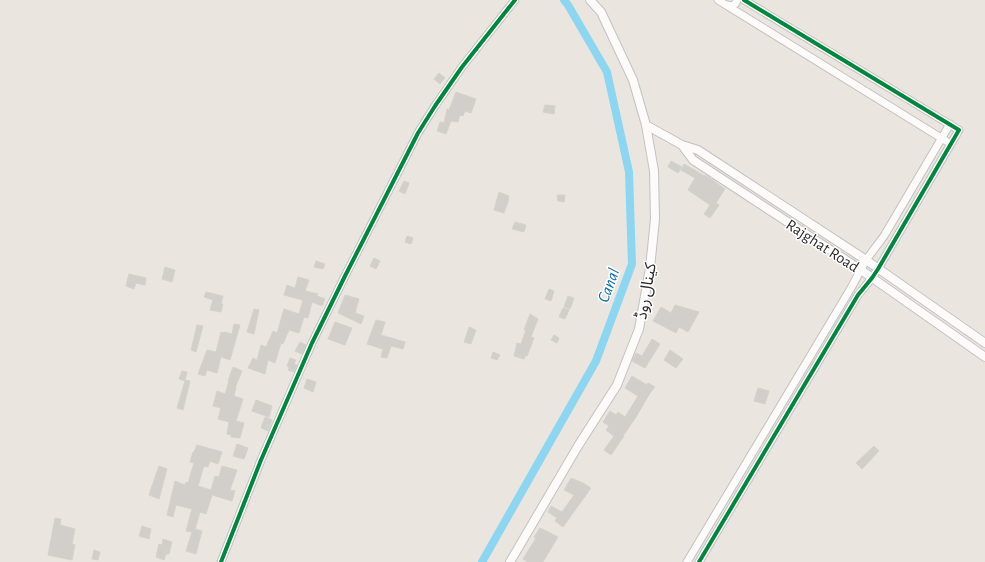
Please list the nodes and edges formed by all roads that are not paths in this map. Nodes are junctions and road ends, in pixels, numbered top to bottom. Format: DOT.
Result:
graph roads {
  1 [pos="515,0"];
  2 [pos="590,0"];
  3 [pos="718,0"];
  4 [pos="737,0"];
  5 [pos="744,0"];
  6 [pos="726,3"];
  7 [pos="950,124"];
  8 [pos="646,125"];
  9 [pos="942,138"];
  10 [pos="951,144"];
  11 [pos="682,145"];
  12 [pos="912,190"];
  13 [pos="921,194"];
  14 [pos="866,260"];
  15 [pos="878,269"];
  16 [pos="860,270"];
  17 [pos="872,278"];
  18 [pos="837,311"];
  19 [pos="846,316"];
  20 [pos="985,343"];
  21 [pos="985,356"];
  22 [pos="712,519"];
  23 [pos="721,524"];
  24 [pos="704,532"];
  25 [pos="713,538"];
  26 [pos="222,562"];
  27 [pos="510,562"];
  28 [pos="687,562"];
  29 [pos="699,562"];
  1 -- 26 [label="street"];
  2 -- 8 [label="street, کینال روڈ"];
  3 -- 6 [label="street"];
  4 -- 6 [label="street"];
  5 -- 7 [label="street"];
  6 -- 9 [label="street"];
  7 -- 9 [label="street"];
  7 -- 10 [label="street"];
  8 -- 11 [label="street, Rajghat Road"];
  8 -- 27 [label="street, کینال روڈ"];
  9 -- 10 [label="street"];
  9 -- 12 [label="street"];
  10 -- 13 [label="street"];
  11 -- 14 [label="street, Rajghat Road"];
  11 -- 16 [label="street, Rajghat Road"];
  12 -- 13 [label="street"];
  12 -- 14 [label="street"];
  13 -- 15 [label="street"];
  14 -- 15 [label="street, Rajghat Road"];
  14 -- 16 [label="street"];
  15 -- 17 [label="street"];
  15 -- 20 [label="street, Rajghat Road"];
  16 -- 17 [label="street, Rajghat Road"];
  16 -- 18 [label="street"];
  17 -- 19 [label="street"];
  17 -- 21 [label="street, Rajghat Road"];
  18 -- 19 [label="street"];
  18 -- 22 [label="street"];
  19 -- 23 [label="street"];
  22 -- 23 [label="street"];
  22 -- 24 [label="street"];
  23 -- 25 [label="street"];
  24 -- 25 [label="street"];
  24 -- 28 [label="street"];
  25 -- 29 [label="street"];
}
